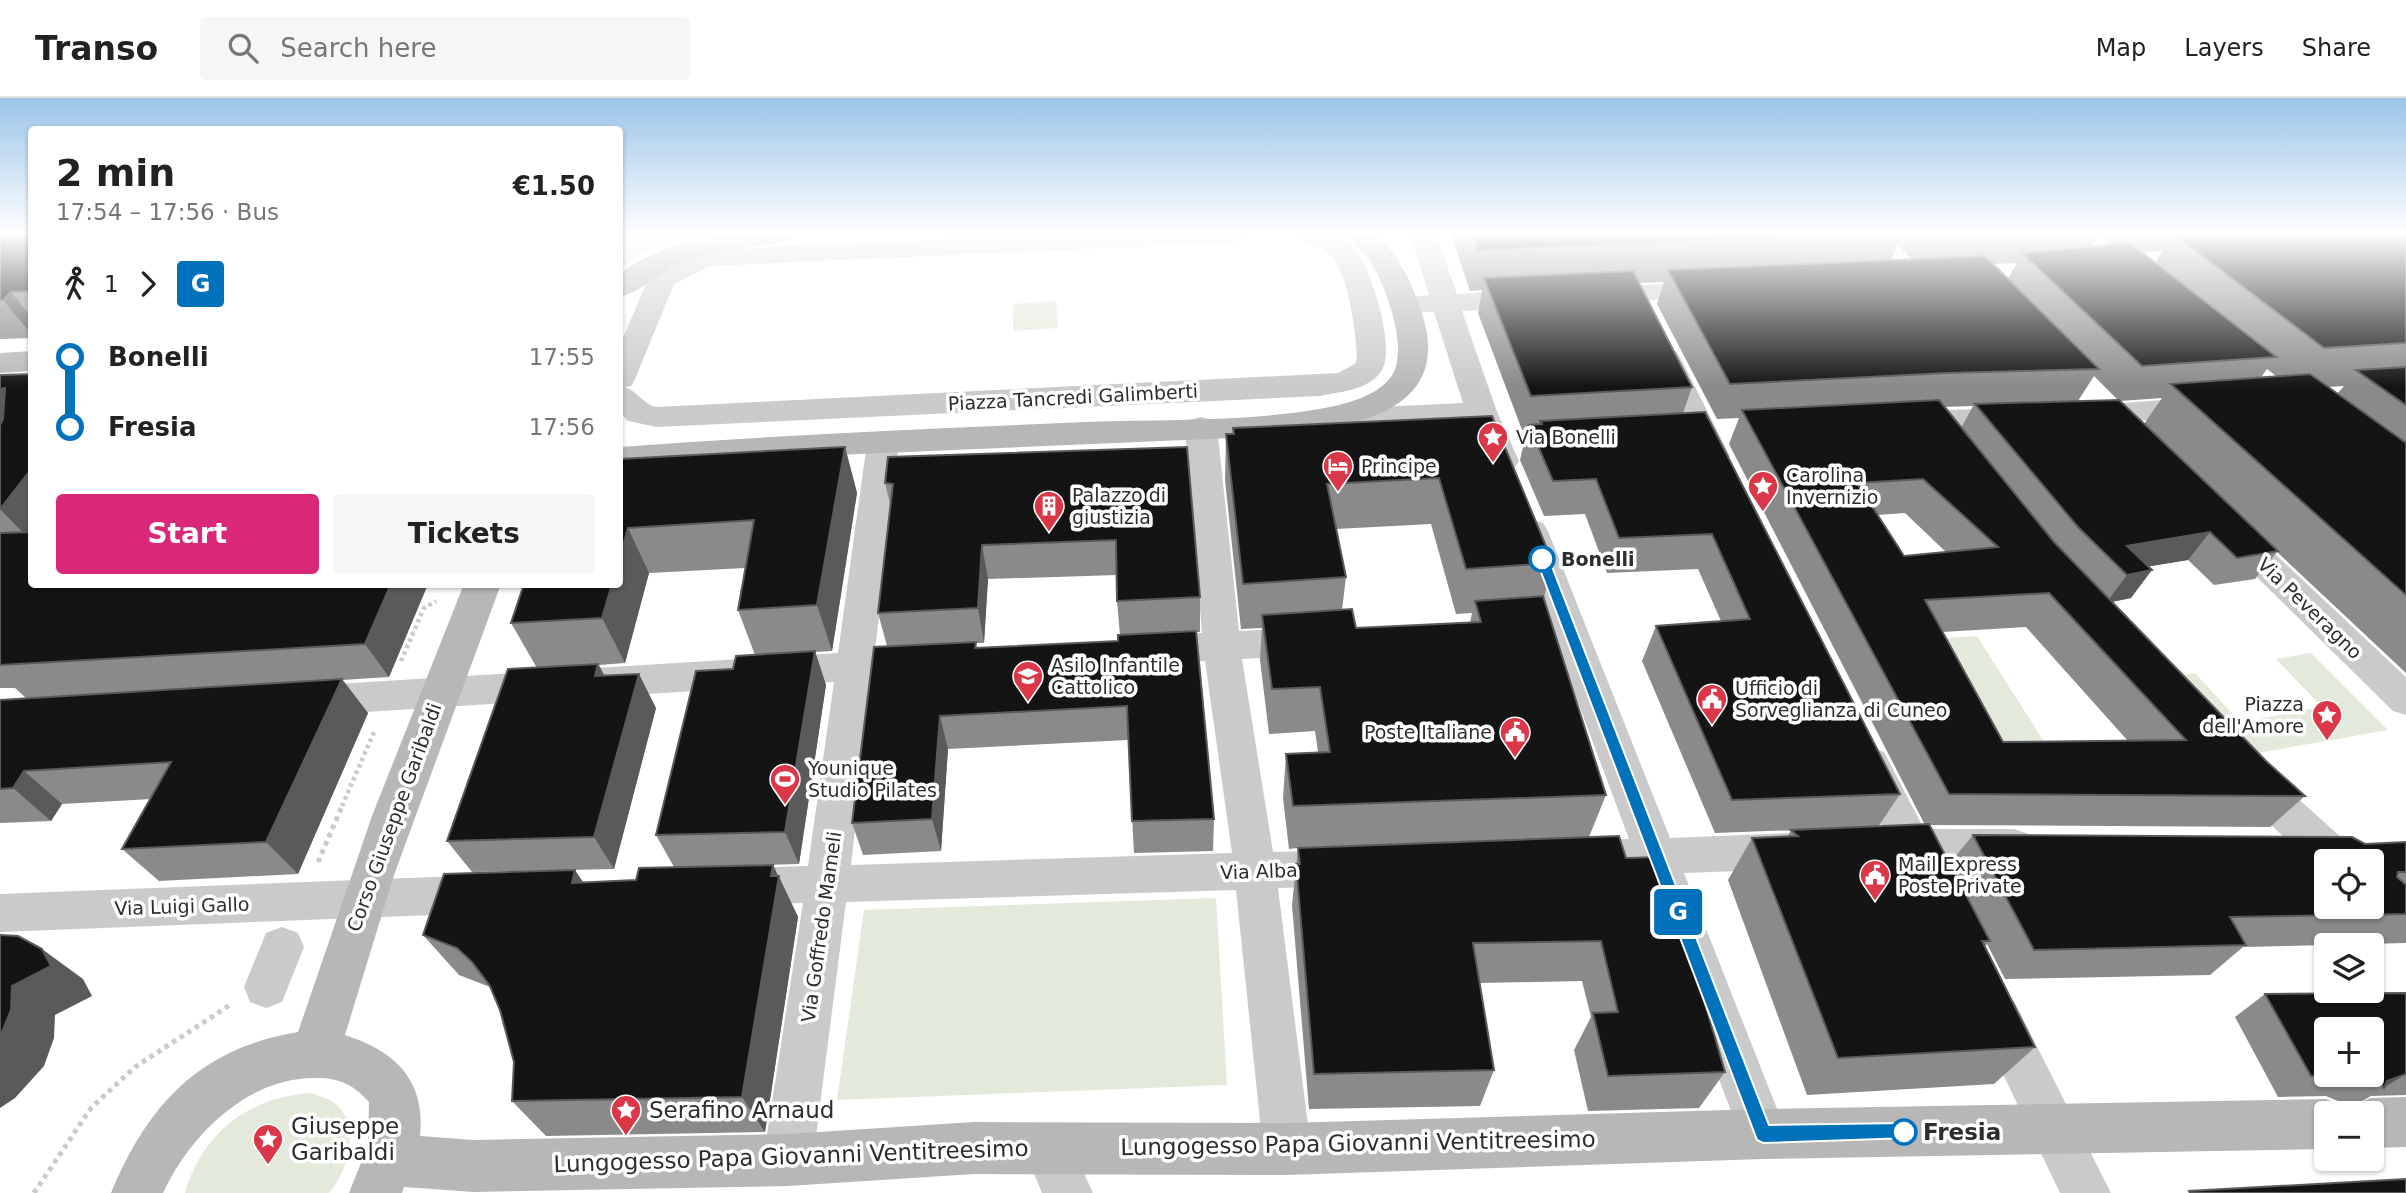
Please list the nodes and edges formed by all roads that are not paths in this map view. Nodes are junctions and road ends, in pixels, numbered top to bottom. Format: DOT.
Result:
graph roads {
  1 [pos="659,285"];
  2 [pos="1356,285"];
  3 [pos="1397,285"];
  4 [pos="1439,285"];
  5 [pos="1736,288"];
  6 [pos="1634,293"];
  7 [pos="1445,303"];
  8 [pos="1404,305"];
  9 [pos="28,361"];
  10 [pos="0,363"];
  11 [pos="623,372"];
  12 [pos="2082,387"];
  13 [pos="623,399"];
  14 [pos="2230,405"];
  15 [pos="2110,415"];
  16 [pos="1314,420"];
  17 [pos="1930,420"];
  18 [pos="1876,423"];
  19 [pos="1201,428"];
  20 [pos="623,433"];
  21 [pos="1501,433"];
  22 [pos="883,443"];
  23 [pos="2140,444"];
  24 [pos="1955,450"];
  25 [pos="685,452"];
  26 [pos="623,458"];
  27 [pos="1733,493"];
  28 [pos="2209,510"];
  29 [pos="464,590"];
  30 [pos="1568,623"];
  31 [pos="1471,630"];
  32 [pos="1347,638"];
  33 [pos="1222,647"];
  34 [pos="1117,652"];
  35 [pos="955,660"];
  36 [pos="855,667"];
  37 [pos="440,692"];
  38 [pos="2406,700"];
  39 [pos="263,703"];
  40 [pos="1856,737"];
  41 [pos="2222,751"];
  42 [pos="1912,846"];
  43 [pos="2050,848"];
  44 [pos="2326,849"];
  45 [pos="2272,850"];
  46 [pos="2314,854"];
  47 [pos="1657,857"];
  48 [pos="1546,861"];
  49 [pos="1380,867"];
  50 [pos="1255,871"];
  51 [pos="828,885"];
  52 [pos="704,888"];
  53 [pos="526,893"];
  54 [pos="1937,895"];
  55 [pos="364,898"];
  56 [pos="0,913"];
  57 [pos="282,947"];
  58 [pos="1980,981"];
  59 [pos="266,988"];
  60 [pos="316,1052"];
  61 [pos="2406,1122"];
  62 [pos="2384,1123"];
  63 [pos="2314,1124"];
  64 [pos="2054,1128"];
  65 [pos="1763,1134"];
  66 [pos="1047,1146"];
  67 [pos="1287,1149"];
  68 [pos="788,1160"];
  69 [pos="382,1177"];
  70 [pos="137,1193"];
  71 [pos="1068,1193"];
  72 [pos="2087,1193"];
  1 -- 11 [label="street"];
  2 -- 13 [label="street, Piazza Tancredi Galimberti"];
  3 -- 8 [label="street, Piazza Tancredi Galimberti"];
  4 -- 7 [label="street"];
  5 -- 6 [label="street"];
  6 -- 7 [label="street"];
  6 -- 27 [label="street"];
  7 -- 8 [label="street"];
  7 -- 21 [label="street"];
  8 -- 16 [label="street, Piazza Tancredi Galimberti"];
  9 -- 10 [label="street"];
  12 -- 15 [label="street"];
  14 -- 15 [label="street"];
  15 -- 17 [label="street"];
  15 -- 23 [label="street"];
  16 -- 19 [label="street, Piazza Tancredi Galimberti"];
  16 -- 21 [label="street, Piazza Tancredi Galimberti"];
  17 -- 18 [label="street"];
  17 -- 24 [label="street"];
  19 -- 22 [label="street, Piazza Tancredi Galimberti"];
  19 -- 33 [label="street"];
  20 -- 25 [label="street, Piazza Tancredi Galimberti"];
  21 -- 30 [label="street"];
  22 -- 25 [label="street, Piazza Tancredi Galimberti"];
  22 -- 36 [label="street, Via Goffredo Mameli"];
  25 -- 26 [label="street, Piazza Tancredi Galimberti"];
  28 -- 38 [label="street, Via Peveragno"];
  29 -- 37 [label="street, Corso Giuseppe Garibaldi"];
  30 -- 31 [label="street"];
  30 -- 47 [label="street"];
  32 -- 33 [label="street"];
  33 -- 34 [label="street"];
  33 -- 50 [label="street"];
  35 -- 36 [label="street"];
  36 -- 37 [label="street"];
  36 -- 51 [label="street, Via Goffredo Mameli"];
  37 -- 39 [label="street"];
  37 -- 55 [label="street, Corso Giuseppe Garibaldi"];
  40 -- 42 [label="street"];
  41 -- 44 [label="street"];
  42 -- 43 [label="street"];
  42 -- 47 [label="street"];
  42 -- 54 [label="street"];
  45 -- 46 [label="street"];
  47 -- 48 [label="street"];
  47 -- 65 [label="street"];
  49 -- 50 [label="street, Via Alba"];
  50 -- 51 [label="street, Via Alba"];
  50 -- 67 [label="street"];
  51 -- 52 [label="street, Via Alba"];
  51 -- 68 [label="street, Via Goffredo Mameli"];
  53 -- 55 [label="street"];
  55 -- 56 [label="street, Via Luigi Gallo"];
  55 -- 60 [label="street, Corso Giuseppe Garibaldi"];
  57 -- 59 [label="street"];
  58 -- 64 [label="street"];
  60 -- 69 [label="street"];
  60 -- 70 [label="street"];
  61 -- 62 [label="street"];
  63 -- 64 [label="street, Lungogesso Papa Giovanni Ventitreesimo"];
  64 -- 65 [label="street, Lungogesso Papa Giovanni Ventitreesimo"];
  64 -- 72 [label="street"];
  65 -- 67 [label="street, Lungogesso Papa Giovanni Ventitreesimo"];
  66 -- 67 [label="street, Lungogesso Papa Giovanni Ventitreesimo"];
  66 -- 68 [label="street, Lungogesso Papa Giovanni Ventitreesimo"];
  66 -- 71 [label="street"];
  68 -- 69 [label="street, Lungogesso Papa Giovanni Ventitreesimo"];
}
